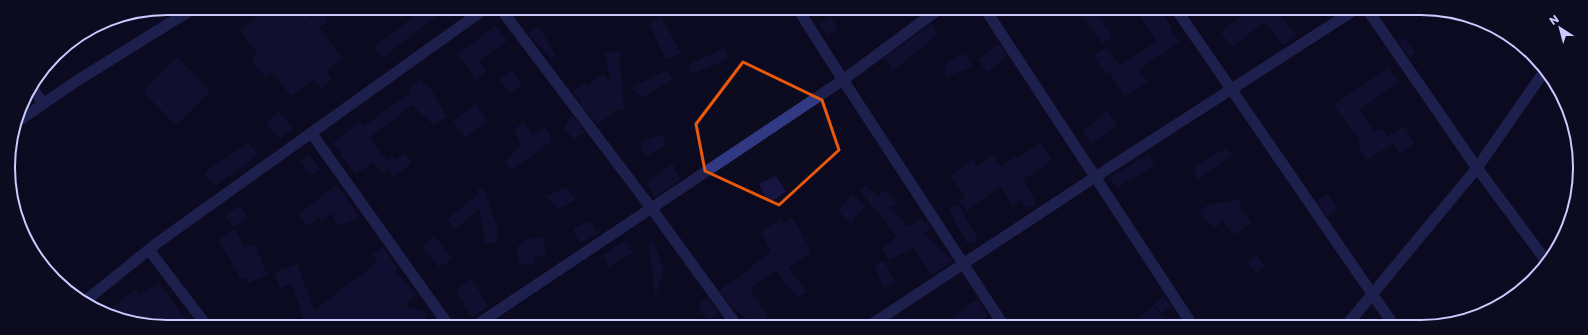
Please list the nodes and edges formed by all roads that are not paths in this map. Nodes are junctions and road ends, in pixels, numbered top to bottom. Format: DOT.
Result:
graph roads {
  1 [pos="183,15"];
  2 [pos="473,15"];
  3 [pos="505,15"];
  4 [pos="802,15"];
  5 [pos="931,15"];
  6 [pos="989,15"];
  7 [pos="1180,15"];
  8 [pos="1347,15"];
  9 [pos="1371,15"];
  10 [pos="1541,76"];
  11 [pos="843,80"];
  12 [pos="1231,89"];
  13 [pos="35,92"];
  14 [pos="43,104"];
  15 [pos="23,118"];
  16 [pos="312,134"];
  17 [pos="1478,168"];
  18 [pos="1095,177"];
  19 [pos="652,209"];
  20 [pos="149,250"];
  21 [pos="1543,257"];
  22 [pos="964,265"];
  23 [pos="1372,294"];
  24 [pos="89,298"];
  25 [pos="202,320"];
  26 [pos="445,320"];
  27 [pos="484,320"];
  28 [pos="733,320"];
  29 [pos="878,320"];
  30 [pos="1000,320"];
  31 [pos="1189,320"];
  32 [pos="1351,320"];
  33 [pos="1390,320"];
  1 -- 14 [label="street"];
  2 -- 16 [label="street"];
  3 -- 19 [label="street"];
  4 -- 11 [label="street"];
  5 -- 11 [label="street"];
  6 -- 18 [label="street"];
  7 -- 12 [label="street"];
  8 -- 12 [label="street"];
  9 -- 17 [label="street"];
  10 -- 17 [label="street"];
  11 -- 19 [label="street"];
  11 -- 22 [label="street"];
  12 -- 18 [label="street"];
  12 -- 23 [label="street"];
  13 -- 14 [label="street"];
  14 -- 15 [label="street"];
  16 -- 20 [label="street"];
  16 -- 26 [label="street"];
  17 -- 21 [label="street"];
  17 -- 23 [label="street"];
  18 -- 22 [label="street"];
  18 -- 31 [label="street"];
  19 -- 27 [label="street"];
  19 -- 28 [label="street"];
  20 -- 24 [label="street"];
  20 -- 25 [label="street"];
  22 -- 29 [label="street"];
  22 -- 30 [label="street"];
  23 -- 32 [label="street"];
  23 -- 33 [label="street"];
}
